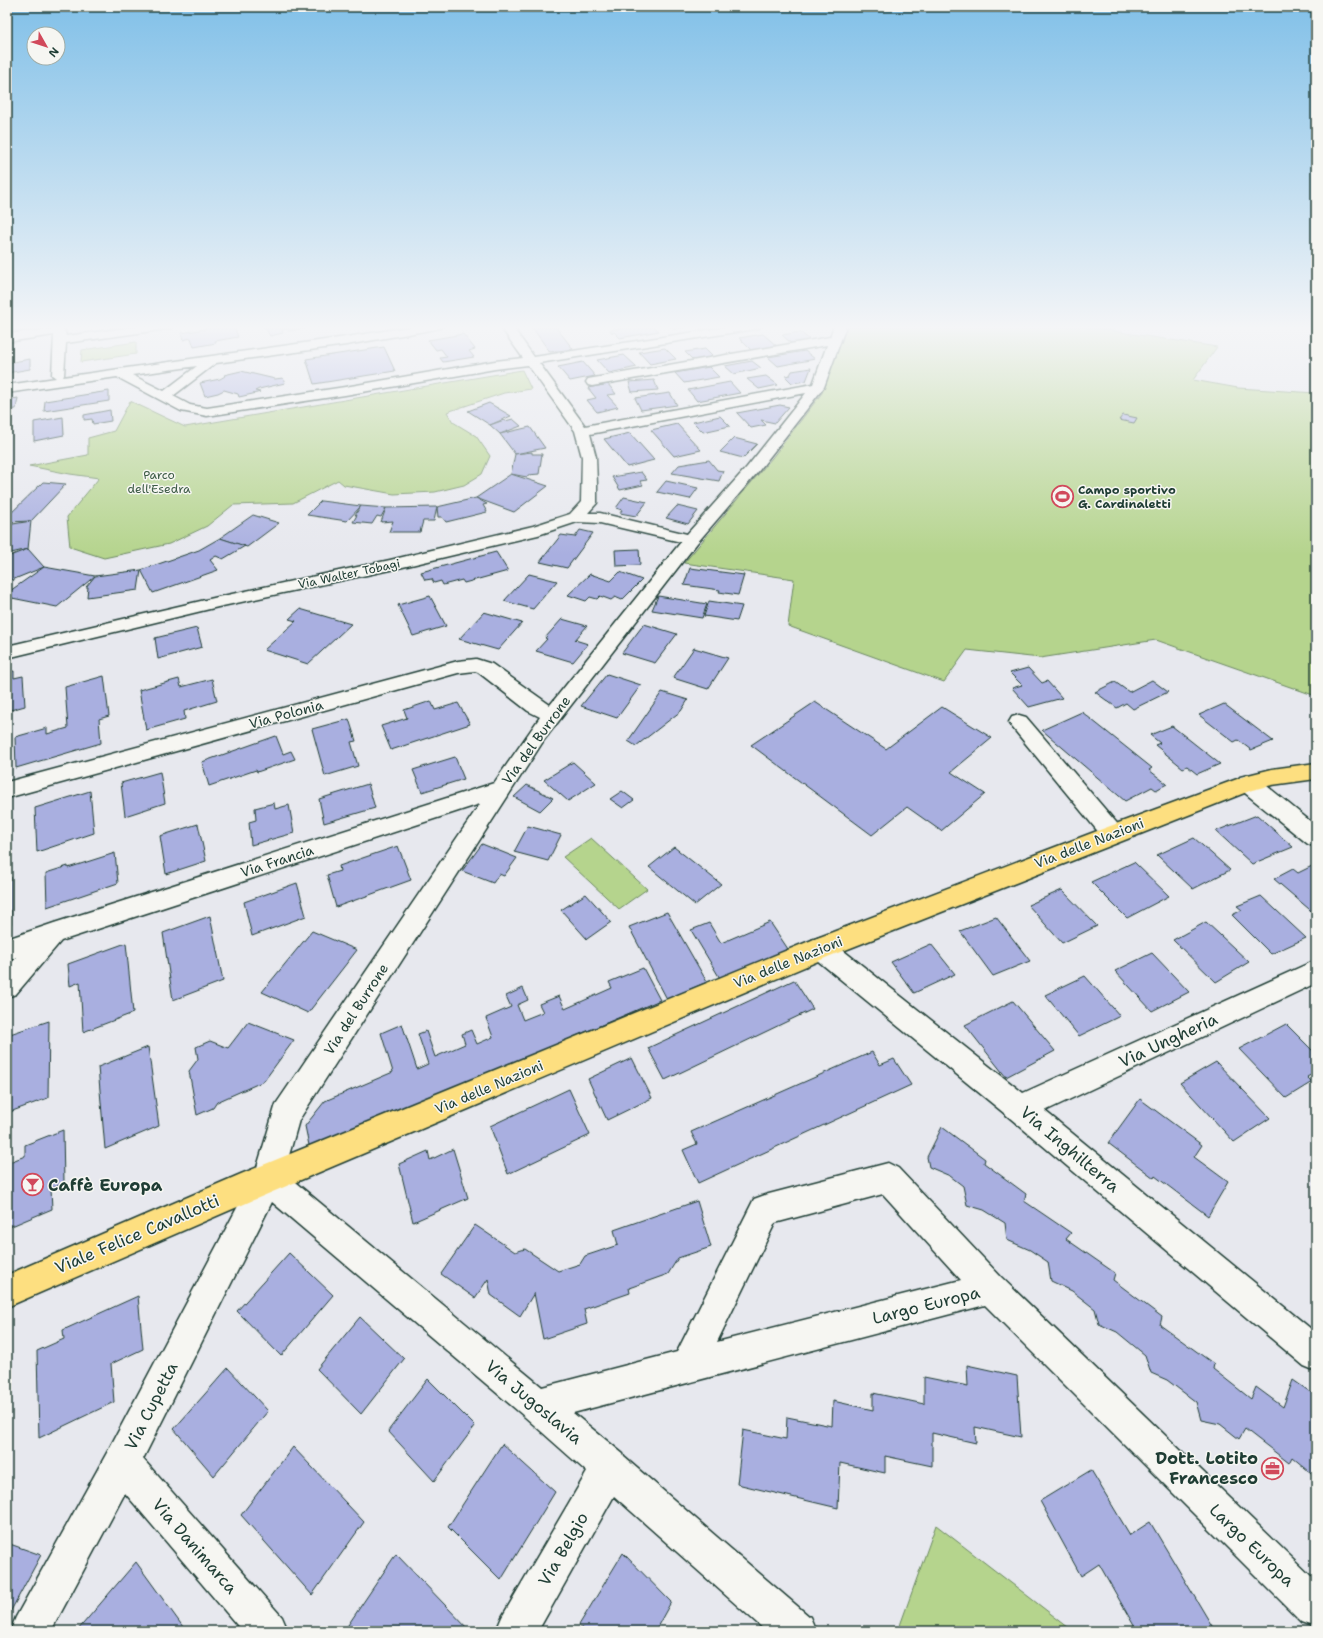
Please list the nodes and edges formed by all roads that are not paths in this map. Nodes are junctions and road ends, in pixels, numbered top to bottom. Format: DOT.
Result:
graph roads {
  1 [pos="175,402"];
  2 [pos="270,402"];
  3 [pos="561,402"];
  4 [pos="735,402"];
  5 [pos="806,402"];
  6 [pos="582,431"];
  7 [pos="576,516"];
  8 [pos="691,540"];
  9 [pos="7,652"];
  10 [pos="553,716"];
  11 [pos="1019,722"];
  12 [pos="1316,771"];
  13 [pos="1248,784"];
  14 [pos="501,789"];
  15 [pos="7,790"];
  16 [pos="1113,834"];
  17 [pos="1316,838"];
  18 [pos="54,934"];
  19 [pos="822,948"];
  20 [pos="7,950"];
  21 [pos="1316,971"];
  22 [pos="7,986"];
  23 [pos="1020,1108"];
  24 [pos="268,1178"];
  25 [pos="990,1288"];
  26 [pos="7,1291"];
  27 [pos="1316,1354"];
  28 [pos="688,1366"];
  29 [pos="537,1404"];
  30 [pos="122,1462"];
  31 [pos="610,1467"];
  32 [pos="1316,1608"];
  33 [pos="30,1631"];
  34 [pos="268,1631"];
  35 [pos="516,1631"];
  36 [pos="796,1631"];
  1 -- 2 [label="street"];
  3 -- 6 [label="street"];
  4 -- 6 [label="street"];
  5 -- 8 [label="street, Via del Burrone"];
  6 -- 7 [label="street"];
  7 -- 8 [label="street, Via Walter Tobagi"];
  7 -- 9 [label="street, Via Walter Tobagi"];
  8 -- 10 [label="street, Via del Burrone"];
  10 -- 14 [label="street, Via del Burrone"];
  10 -- 15 [label="street, Via Polonia"];
  11 -- 16 [label="street"];
  12 -- 13 [label="main road, Via delle Nazioni"];
  13 -- 16 [label="main road, Via delle Nazioni"];
  13 -- 17 [label="street"];
  14 -- 18 [label="street, Via Francia"];
  14 -- 24 [label="street, Via del Burrone"];
  16 -- 19 [label="main road, Via delle Nazioni"];
  18 -- 20 [label="street, Via Francia"];
  18 -- 22 [label="street, Via Francia"];
  19 -- 23 [label="street, Via Inghilterra"];
  19 -- 24 [label="main road, Via delle Nazioni"];
  21 -- 23 [label="street, Via Ungheria"];
  23 -- 27 [label="street, Via Inghilterra"];
  24 -- 26 [label="main road, Viale Felice Cavallotti"];
  24 -- 29 [label="street, Via Jugoslavia"];
  24 -- 30 [label="street, Via Cupetta"];
  25 -- 28 [label="street, Largo Europa"];
  25 -- 28 [label="street"];
  25 -- 32 [label="street, Largo Europa"];
  28 -- 29 [label="street, Largo Europa"];
  29 -- 31 [label="street, Via Jugoslavia"];
  30 -- 33 [label="street, Via Cupetta"];
  30 -- 34 [label="street, Via Danimarca"];
  31 -- 35 [label="street, Via Belgio"];
  31 -- 36 [label="street, Via Jugoslavia"];
}
